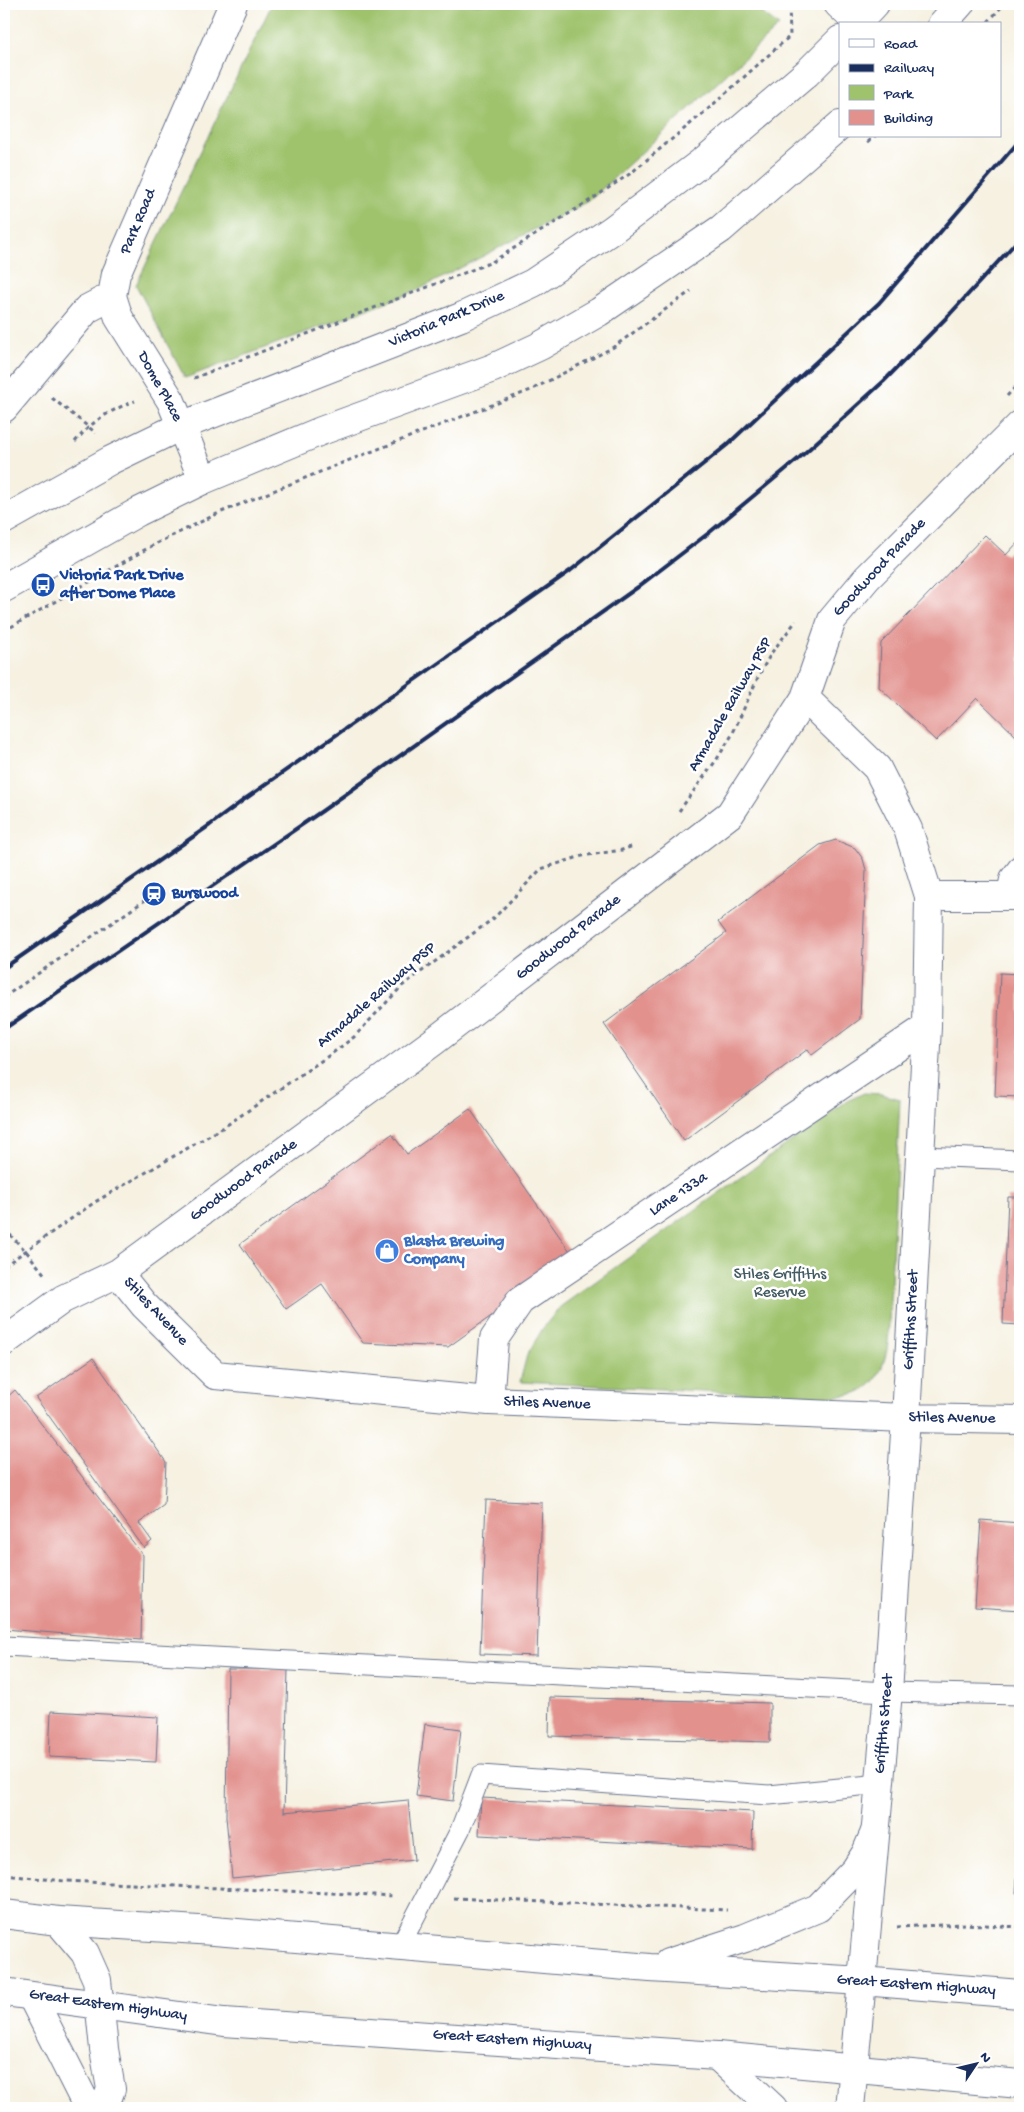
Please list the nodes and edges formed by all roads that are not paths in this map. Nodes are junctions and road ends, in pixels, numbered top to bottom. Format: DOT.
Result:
graph roads {
  1 [pos="234,4"];
  2 [pos="838,4"];
  3 [pos="960,4"];
  4 [pos="857,22"];
  5 [pos="944,22"];
  6 [pos="839,41"];
  7 [pos="839,126"];
  8 [pos="112,296"];
  9 [pos="4,408"];
  10 [pos="1020,425"];
  11 [pos="181,426"];
  12 [pos="203,480"];
  13 [pos="4,520"];
  14 [pos="4,588"];
  15 [pos="806,698"];
  16 [pos="1020,864"];
  17 [pos="929,896"];
  18 [pos="1013,896"];
  19 [pos="927,1027"];
  20 [pos="921,1156"];
  21 [pos="1020,1160"];
  22 [pos="118,1273"];
  23 [pos="4,1342"];
  24 [pos="488,1401"];
  25 [pos="906,1418"];
  26 [pos="1020,1420"];
  27 [pos="4,1646"];
  28 [pos="888,1692"];
  29 [pos="1020,1695"];
  30 [pos="880,1784"];
  31 [pos="876,1832"];
  32 [pos="4,1914"];
  33 [pos="58,1921"];
  34 [pos="400,1946"];
  35 [pos="650,1968"];
  36 [pos="862,1981"];
  37 [pos="4,1992"];
  38 [pos="1020,1994"];
  39 [pos="32,1997"];
  40 [pos="101,2006"];
  41 [pos="716,2056"];
  42 [pos="853,2070"];
  43 [pos="1020,2084"];
  44 [pos="90,2108"];
  45 [pos="104,2108"];
  46 [pos="773,2108"];
  47 [pos="850,2108"];
  1 -- 8 [label="main road, Park Road"];
  2 -- 4 [label="main road"];
  3 -- 5 [label="main road"];
  6 -- 11 [label="main road, Victoria Park Drive"];
  7 -- 12 [label="main road"];
  8 -- 9 [label="main road"];
  8 -- 11 [label="main road, Dome Place"];
  10 -- 15 [label="main road, Goodwood Parade"];
  11 -- 12 [label="main road, Dome Place"];
  11 -- 13 [label="main road, Victoria Park Drive"];
  12 -- 14 [label="main road"];
  15 -- 17 [label="main road, Griffiths Street"];
  15 -- 22 [label="main road, Goodwood Parade"];
  16 -- 18 [label="lane"];
  17 -- 18 [label="main road"];
  17 -- 19 [label="main road, Griffiths Street"];
  19 -- 20 [label="main road, Griffiths Street"];
  19 -- 24 [label="main road, Lane 133a"];
  20 -- 21 [label="lane"];
  20 -- 25 [label="main road, Griffiths Street"];
  22 -- 23 [label="main road, Goodwood Parade"];
  22 -- 24 [label="main road, Stiles Avenue"];
  24 -- 25 [label="main road, Stiles Avenue"];
  25 -- 26 [label="main road, Stiles Avenue"];
  25 -- 28 [label="main road, Griffiths Street"];
  27 -- 28 [label="lane"];
  28 -- 29 [label="lane"];
  28 -- 30 [label="main road, Griffiths Street"];
  30 -- 31 [label="main road, Griffiths Street"];
  30 -- 34 [label="lane"];
  31 -- 35 [label="main road"];
  31 -- 36 [label="main road, Griffiths Street"];
  32 -- 33 [label="main road, Great Eastern Highway"];
  33 -- 34 [label="main road, Great Eastern Highway"];
  33 -- 40 [label="main road"];
  34 -- 35 [label="main road, Great Eastern Highway"];
  35 -- 36 [label="main road, Great Eastern Highway"];
  36 -- 38 [label="main road, Great Eastern Highway"];
  36 -- 42 [label="main road, Griffiths Street"];
  37 -- 39 [label="main road, Great Eastern Highway"];
  39 -- 40 [label="main road, Great Eastern Highway"];
  39 -- 44 [label="main road"];
  40 -- 41 [label="main road, Great Eastern Highway"];
  40 -- 45 [label="main road"];
  41 -- 42 [label="main road, Great Eastern Highway"];
  41 -- 46 [label="main road"];
  42 -- 43 [label="main road, Great Eastern Highway"];
  42 -- 47 [label="main road, Griffiths Street"];
}
